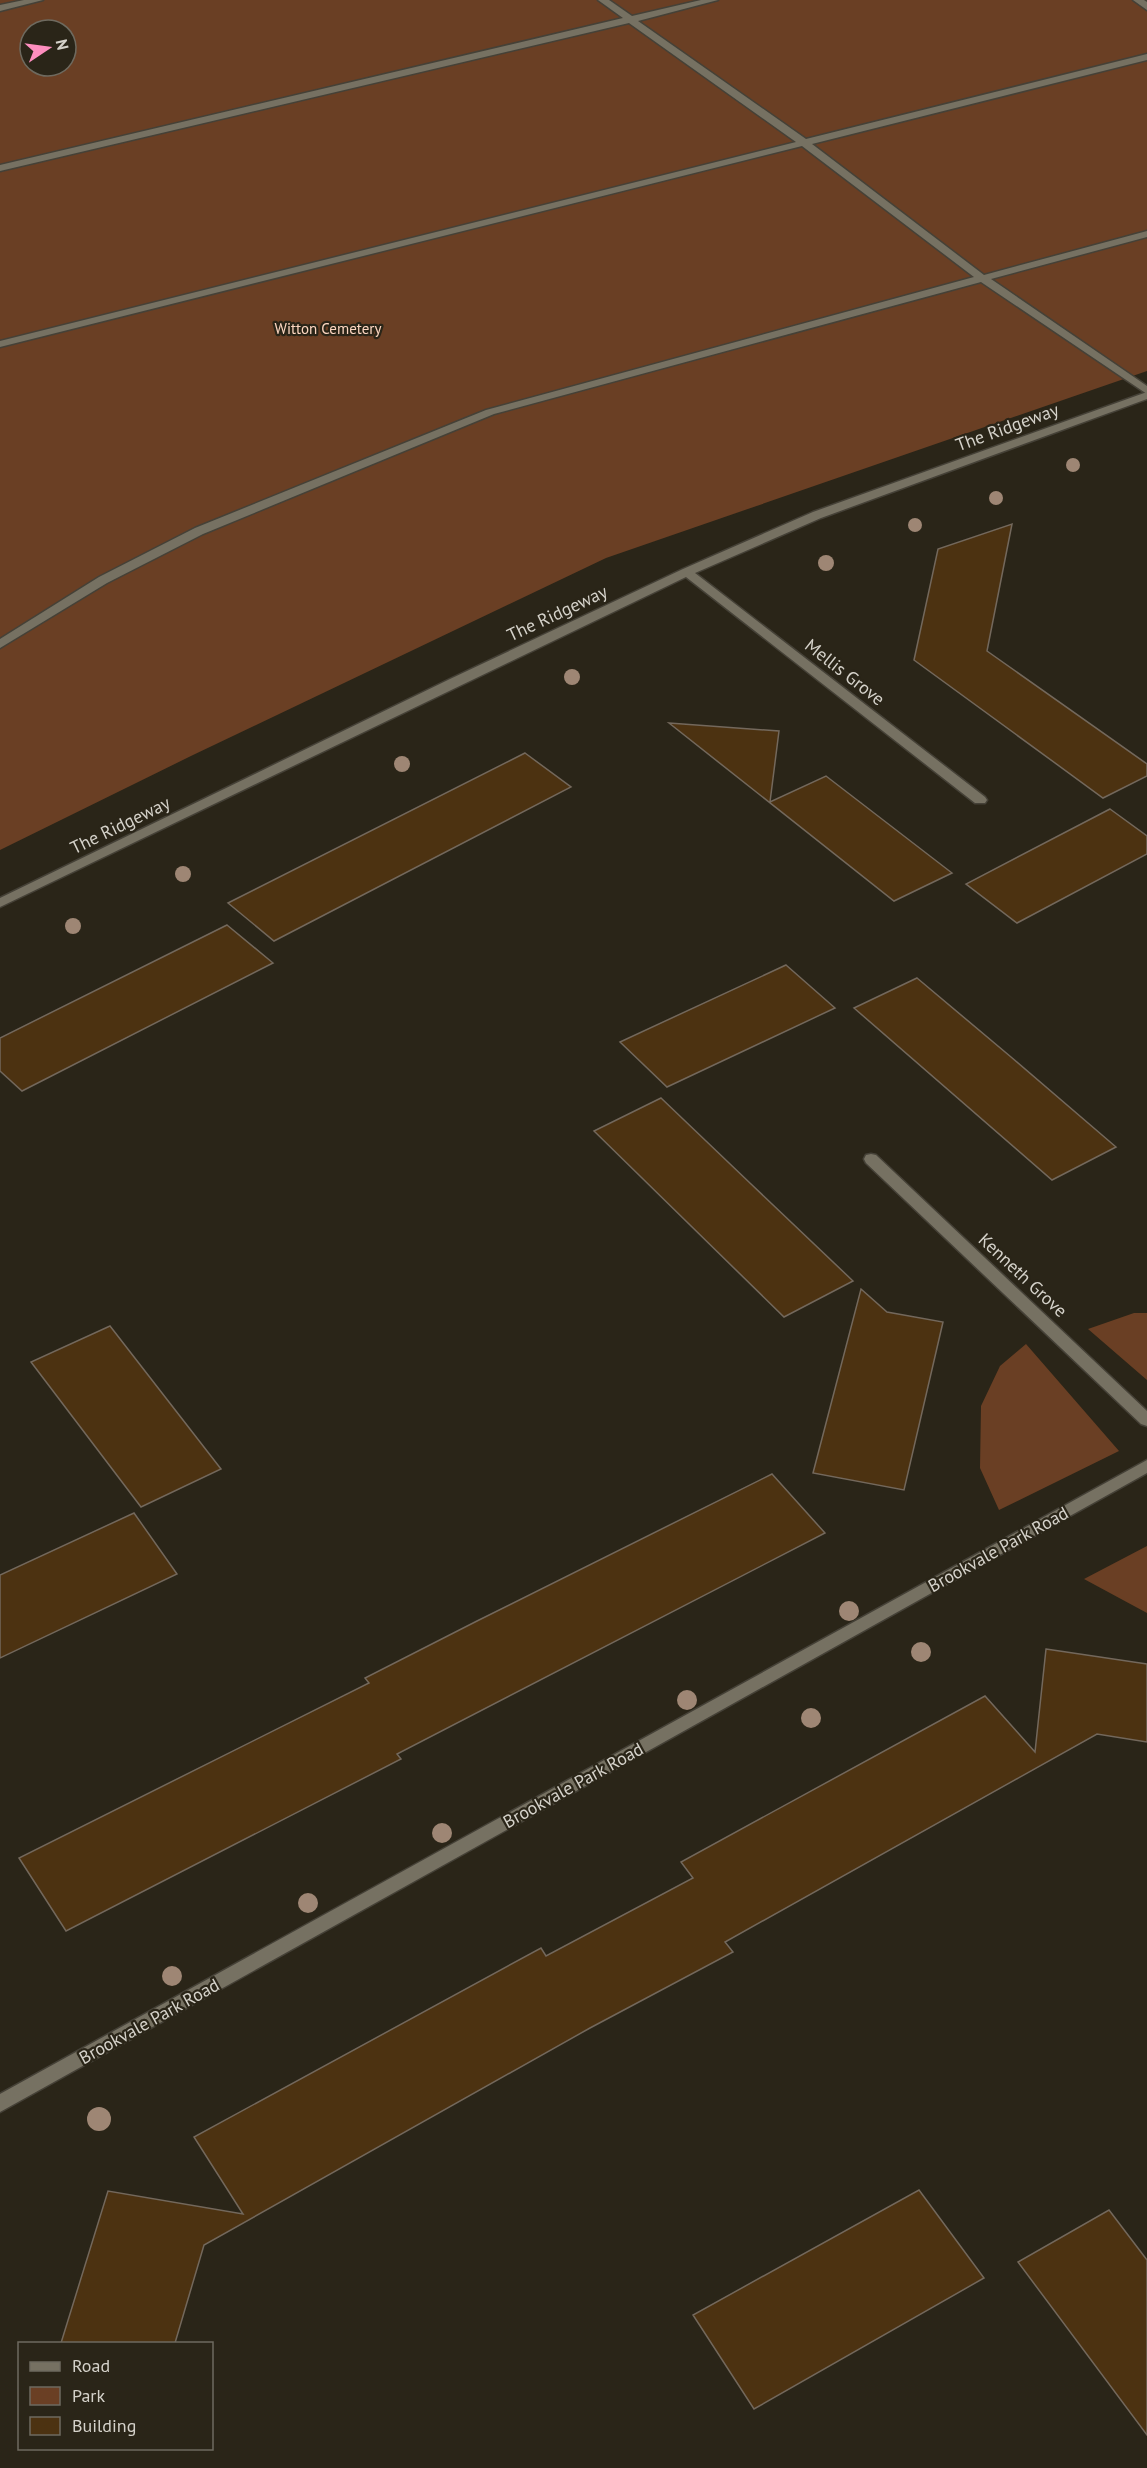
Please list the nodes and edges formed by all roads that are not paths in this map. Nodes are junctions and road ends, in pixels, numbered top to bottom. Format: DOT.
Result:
graph roads {
  1 [pos="38,0"];
  2 [pos="603,0"];
  3 [pos="713,0"];
  4 [pos="1138,0"];
  5 [pos="1147,7"];
  6 [pos="0,8"];
  7 [pos="629,19"];
  8 [pos="1147,57"];
  9 [pos="804,143"];
  10 [pos="0,168"];
  11 [pos="1147,234"];
  12 [pos="982,278"];
  13 [pos="0,344"];
  14 [pos="1147,393"];
  15 [pos="687,572"];
  16 [pos="0,644"];
  17 [pos="980,800"];
  18 [pos="0,903"];
  19 [pos="871,1159"];
  20 [pos="1147,1420"];
  21 [pos="1147,1466"];
  22 [pos="0,2104"];
  1 -- 6 [label="street"];
  2 -- 7 [label="street"];
  3 -- 7 [label="street"];
  4 -- 5 [label="street"];
  7 -- 9 [label="street"];
  7 -- 10 [label="street"];
  8 -- 9 [label="street"];
  9 -- 12 [label="street"];
  9 -- 13 [label="street"];
  11 -- 12 [label="street"];
  12 -- 14 [label="street"];
  12 -- 16 [label="street"];
  14 -- 15 [label="street, The Ridgeway"];
  15 -- 17 [label="street, Mellis Grove"];
  15 -- 18 [label="street, The Ridgeway"];
  19 -- 20 [label="street, Kenneth Grove"];
  21 -- 22 [label="street, Brookvale Park Road"];
}
